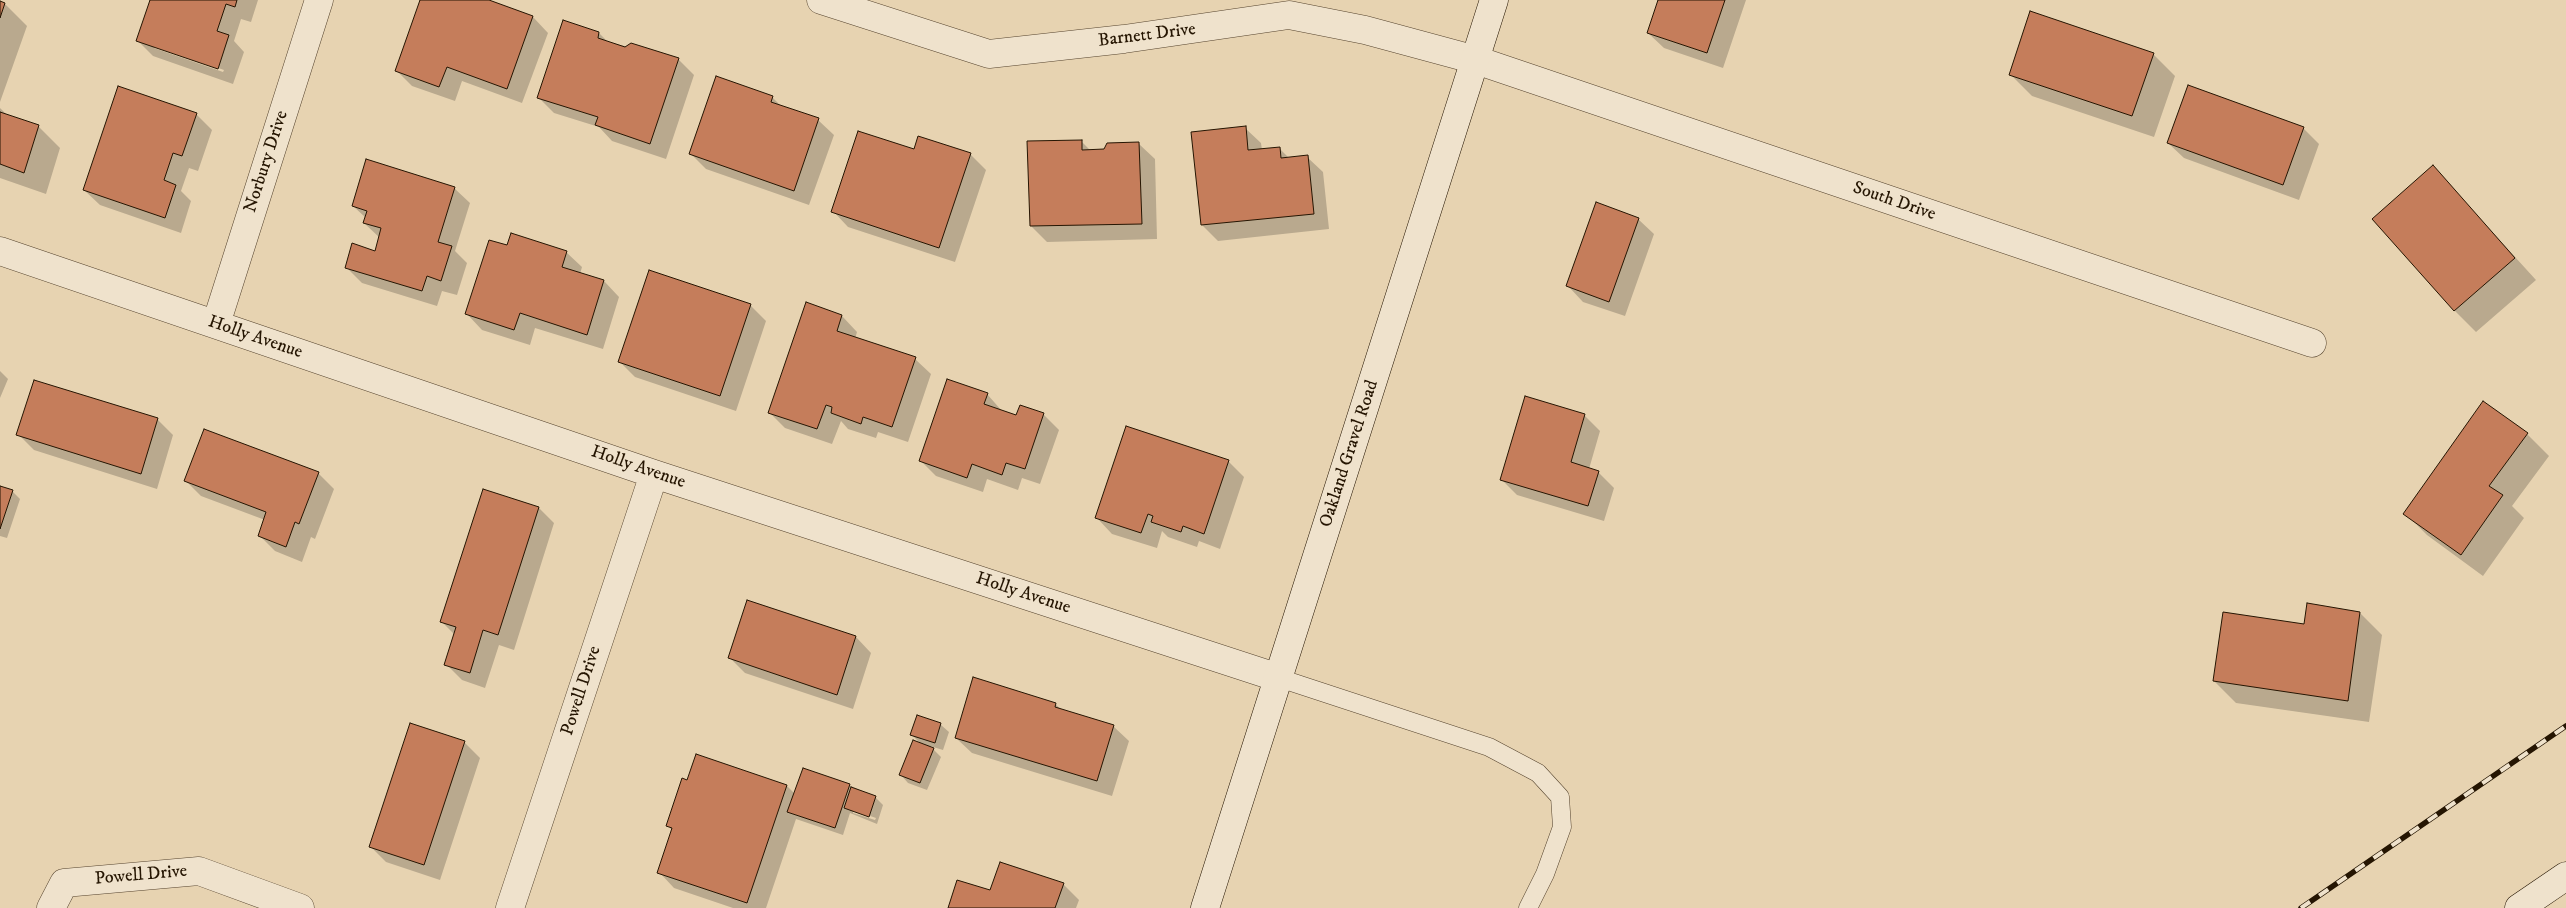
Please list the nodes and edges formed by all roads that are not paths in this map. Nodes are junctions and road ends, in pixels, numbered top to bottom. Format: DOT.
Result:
graph roads {
  1 [pos="319,0"];
  2 [pos="1494,0"];
  3 [pos="836,2"];
  4 [pos="1476,60"];
  5 [pos="0,251"];
  6 [pos="216,324"];
  7 [pos="2312,343"];
  8 [pos="654,474"];
  9 [pos="1279,678"];
  10 [pos="2566,876"];
  11 [pos="52,908"];
  12 [pos="300,908"];
  13 [pos="510,908"];
  14 [pos="1205,908"];
  15 [pos="1528,908"];
  16 [pos="2519,908"];
  1 -- 6 [label="street, Norbury Drive"];
  2 -- 4 [label="street, Oakland Gravel Road"];
  3 -- 4 [label="street, Barnett Drive"];
  4 -- 7 [label="street, South Drive"];
  4 -- 9 [label="street, Oakland Gravel Road"];
  5 -- 6 [label="street, Holly Avenue"];
  6 -- 8 [label="street, Holly Avenue"];
  8 -- 9 [label="street, Holly Avenue"];
  8 -- 13 [label="street, Powell Drive"];
  9 -- 14 [label="street, Oakland Gravel Road"];
  9 -- 15 [label="lane"];
  10 -- 16 [label="street"];
  11 -- 12 [label="street, Powell Drive"];
}
